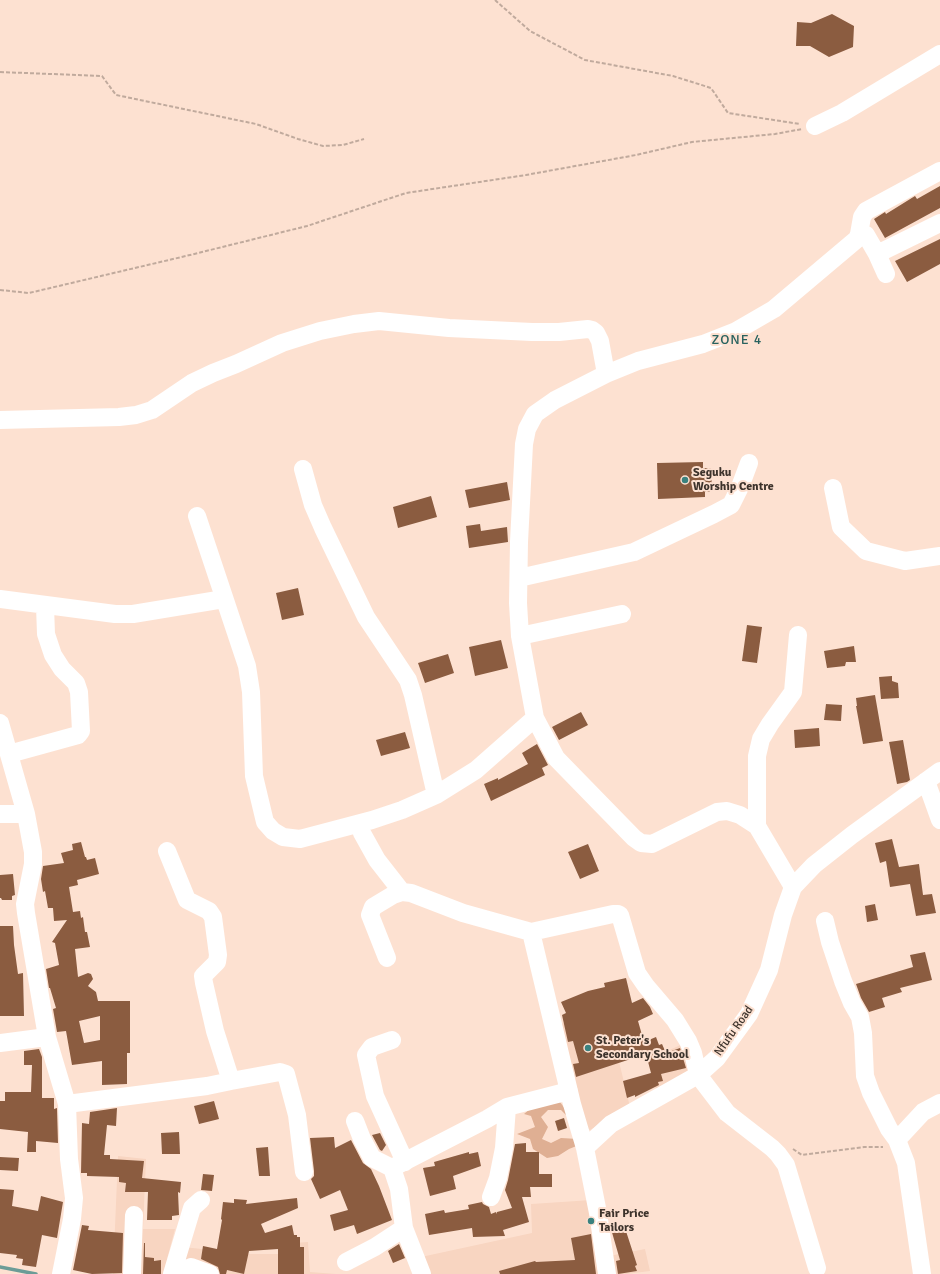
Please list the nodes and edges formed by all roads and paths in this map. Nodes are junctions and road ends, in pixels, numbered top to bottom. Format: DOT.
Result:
graph roads {
  1 [pos="495,0"];
  2 [pos="940,54"];
  3 [pos="0,72"];
  4 [pos="815,126"];
  5 [pos="364,139"];
  6 [pos="940,171"];
  7 [pos="940,223"];
  8 [pos="859,234"];
  9 [pos="877,254"];
  10 [pos="886,274"];
  11 [pos="0,290"];
  12 [pos="606,374"];
  13 [pos="0,420"];
  14 [pos="749,463"];
  15 [pos="303,469"];
  16 [pos="832,488"];
  17 [pos="197,516"];
  18 [pos="940,556"];
  19 [pos="519,578"];
  20 [pos="0,599"];
  21 [pos="224,599"];
  22 [pos="45,606"];
  23 [pos="622,614"];
  24 [pos="798,635"];
  25 [pos="520,636"];
  26 [pos="535,718"];
  27 [pos="0,723"];
  28 [pos="9,754"];
  29 [pos="933,776"];
  30 [pos="436,796"];
  31 [pos="0,814"];
  32 [pos="26,814"];
  33 [pos="940,820"];
  34 [pos="359,824"];
  35 [pos="757,826"];
  36 [pos="167,851"];
  37 [pos="793,887"];
  38 [pos="402,892"];
  39 [pos="825,921"];
  40 [pos="531,932"];
  41 [pos="387,958"];
  42 [pos="47,1037"];
  43 [pos="392,1040"];
  44 [pos="0,1043"];
  45 [pos="698,1075"];
  46 [pos="231,1081"];
  47 [pos="569,1091"];
  48 [pos="940,1103"];
  49 [pos="67,1104"];
  50 [pos="507,1107"];
  51 [pos="356,1121"];
  52 [pos="897,1140"];
  53 [pos="585,1148"];
  54 [pos="791,1148"];
  55 [pos="399,1165"];
  56 [pos="304,1172"];
  57 [pos="491,1197"];
  58 [pos="201,1200"];
  59 [pos="134,1215"];
  60 [pos="404,1228"];
  61 [pos="346,1262"];
  62 [pos="817,1268"];
  63 [pos="60,1274"];
  64 [pos="132,1274"];
  65 [pos="172,1274"];
  66 [pos="184,1274"];
  67 [pos="210,1274"];
  68 [pos="422,1274"];
  69 [pos="607,1274"];
  70 [pos="922,1274"];
  1 -- 4 [label="path"];
  2 -- 4 [label="street"];
  3 -- 5 [label="path"];
  4 -- 11 [label="path"];
  6 -- 8 [label="street"];
  7 -- 9 [label="street"];
  8 -- 9 [label="street"];
  8 -- 12 [label="street"];
  9 -- 10 [label="street"];
  12 -- 13 [label="street"];
  12 -- 19 [label="street"];
  14 -- 19 [label="street"];
  15 -- 30 [label="street"];
  16 -- 18 [label="street"];
  17 -- 21 [label="street"];
  19 -- 25 [label="street"];
  20 -- 22 [label="street"];
  21 -- 22 [label="street"];
  21 -- 34 [label="street"];
  22 -- 28 [label="street"];
  23 -- 25 [label="street"];
  24 -- 35 [label="street"];
  25 -- 26 [label="street"];
  26 -- 30 [label="street"];
  26 -- 35 [label="street"];
  27 -- 28 [label="street"];
  28 -- 32 [label="street"];
  29 -- 33 [label="street"];
  29 -- 37 [label="street, Nfufu Road"];
  30 -- 34 [label="street"];
  31 -- 32 [label="street"];
  32 -- 42 [label="street"];
  34 -- 38 [label="street"];
  35 -- 37 [label="street"];
  36 -- 46 [label="street"];
  37 -- 45 [label="street, Nfufu Road"];
  38 -- 40 [label="street"];
  38 -- 41 [label="street"];
  39 -- 52 [label="street"];
  40 -- 45 [label="street"];
  40 -- 47 [label="street"];
  42 -- 44 [label="street"];
  42 -- 49 [label="street"];
  43 -- 55 [label="street"];
  45 -- 53 [label="street, Nfufu Road"];
  45 -- 62 [label="street"];
  46 -- 49 [label="street"];
  46 -- 56 [label="street"];
  47 -- 50 [label="street"];
  47 -- 53 [label="street"];
  48 -- 52 [label="street"];
  49 -- 63 [label="street"];
  50 -- 55 [label="street"];
  50 -- 57 [label="street"];
  51 -- 55 [label="street"];
  52 -- 54 [label="path"];
  52 -- 70 [label="street"];
  53 -- 69 [label="street"];
  55 -- 60 [label="street"];
  58 -- 65 [label="street"];
  59 -- 64 [label="street"];
  60 -- 61 [label="street"];
  60 -- 68 [label="street"];
  66 -- 67 [label="street"];
}
